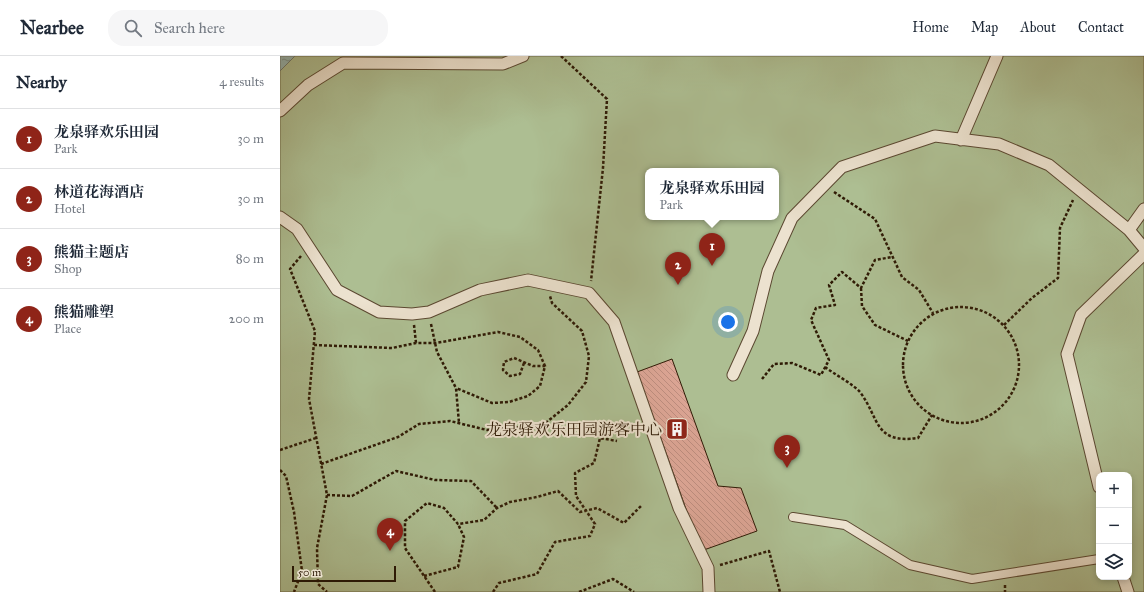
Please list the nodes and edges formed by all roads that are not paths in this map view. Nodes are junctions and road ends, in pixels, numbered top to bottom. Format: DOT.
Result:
graph roads {
  1 [pos="523,56"];
  2 [pos="997,56"];
  3 [pos="280,112"];
  4 [pos="961,140"];
  5 [pos="1144,209"];
  6 [pos="280,217"];
  7 [pos="1129,230"];
  8 [pos="1144,248"];
  9 [pos="1144,254"];
  10 [pos="733,375"];
  11 [pos="1096,475"];
  12 [pos="793,517"];
  13 [pos="1096,559"];
  14 [pos="1124,580"];
  15 [pos="710,592"];
  16 [pos="1128,592"];
  1 -- 3 [label="street"];
  2 -- 4 [label="street"];
  4 -- 7 [label="street"];
  4 -- 10 [label="street"];
  5 -- 7 [label="street"];
  6 -- 15 [label="street"];
  7 -- 8 [label="street"];
  9 -- 11 [label="street"];
  12 -- 13 [label="street"];
  14 -- 16 [label="street"];
}
